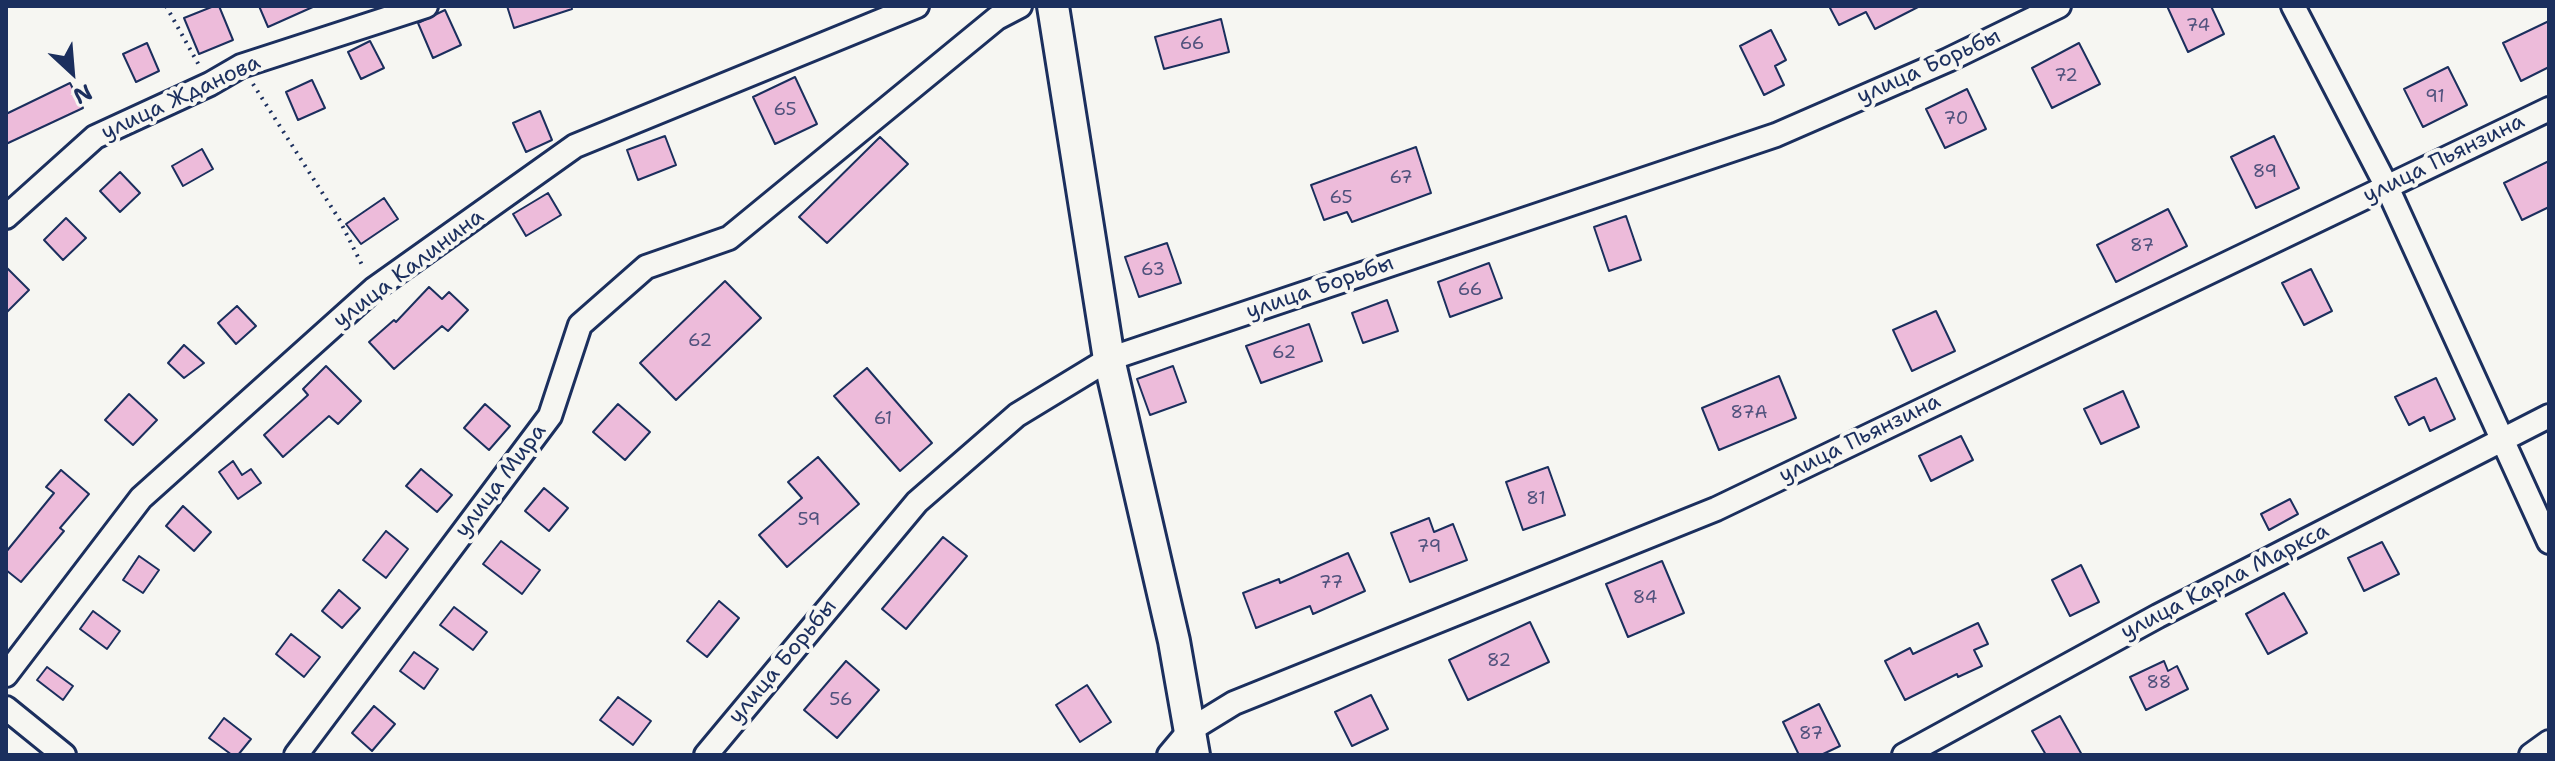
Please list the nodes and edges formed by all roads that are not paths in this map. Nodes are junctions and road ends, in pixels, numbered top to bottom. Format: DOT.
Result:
graph roads {
  1 [pos="426,6"];
  2 [pos="917,6"];
  3 [pos="1020,6"];
  4 [pos="1053,6"];
  5 [pos="2059,6"];
  6 [pos="2293,6"];
  7 [pos="2549,109"];
  8 [pos="2387,187"];
  9 [pos="6,217"];
  10 [pos="1109,359"];
  11 [pos="2549,416"];
  12 [pos="2502,440"];
  13 [pos="2549,542"];
  14 [pos="6,675"];
  15 [pos="6,708"];
  16 [pos="2549,742"];
  17 [pos="1192,743"];
  18 [pos="64,755"];
  19 [pos="296,755"];
  20 [pos="706,755"];
  21 [pos="1169,755"];
  22 [pos="1904,755"];
  23 [pos="2531,755"];
  1 -- 9 [label="street, улица Жданова"];
  2 -- 14 [label="street, улица Калинина"];
  3 -- 19 [label="street, улица Мира"];
  4 -- 10 [label="street"];
  5 -- 10 [label="street, улица Борьбы"];
  6 -- 8 [label="street"];
  7 -- 8 [label="street, улица Пьянзина"];
  8 -- 12 [label="street"];
  8 -- 17 [label="street, улица Пьянзина"];
  10 -- 17 [label="street"];
  10 -- 20 [label="street, улица Борьбы"];
  11 -- 12 [label="street, улица Карла Маркса"];
  12 -- 13 [label="street"];
  12 -- 22 [label="street, улица Карла Маркса"];
  15 -- 18 [label="street"];
  16 -- 23 [label="street"];
  17 -- 21 [label="street, улица Пьянзина"];
}
